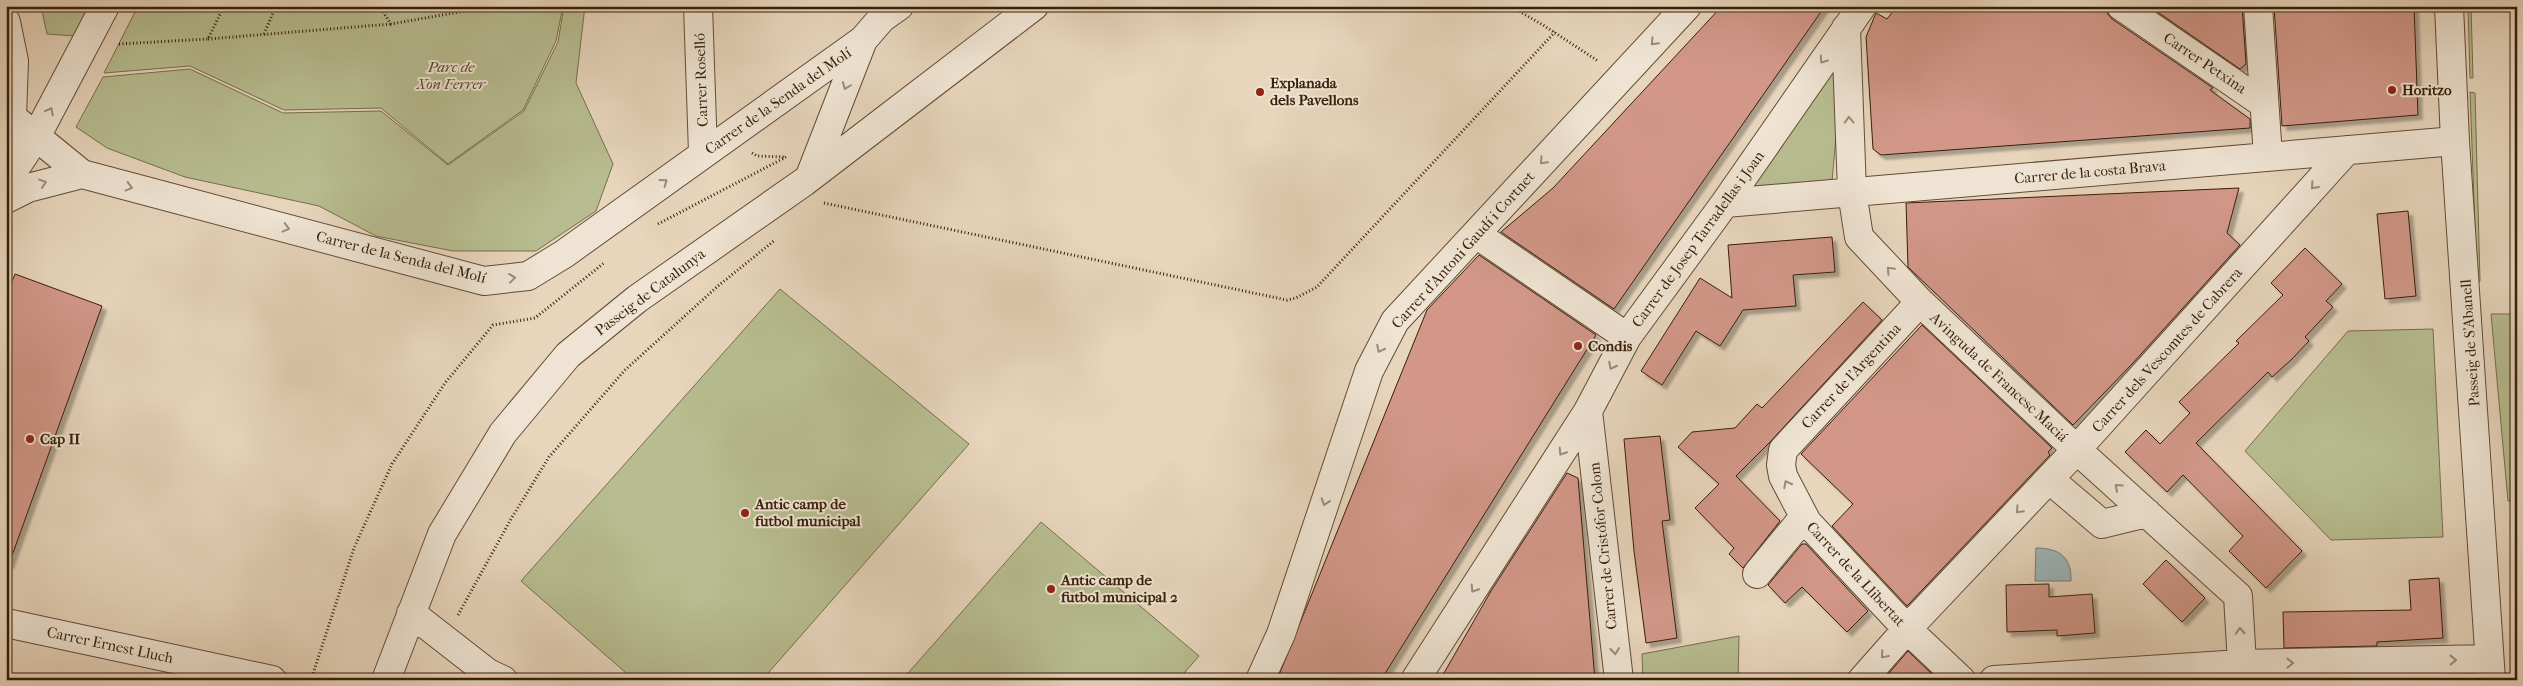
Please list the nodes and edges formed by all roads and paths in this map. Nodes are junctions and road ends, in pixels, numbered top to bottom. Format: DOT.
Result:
graph roads {
  1 [pos="105,6"];
  2 [pos="224,6"];
  3 [pos="276,6"];
  4 [pos="379,6"];
  5 [pos="492,6"];
  6 [pos="698,6"];
  7 [pos="1034,6"];
  8 [pos="1510,6"];
  9 [pos="1687,6"];
  10 [pos="1862,6"];
  11 [pos="2121,6"];
  12 [pos="2258,6"];
  13 [pos="2449,6"];
  14 [pos="887,10"];
  15 [pos="6,22"];
  16 [pos="391,24"];
  17 [pos="1846,28"];
  18 [pos="1555,32"];
  19 [pos="264,34"];
  20 [pos="208,39"];
  21 [pos="863,40"];
  22 [pos="119,44"];
  23 [pos="1622,76"];
  24 [pos="2264,104"];
  25 [pos="9,130"];
  26 [pos="36,137"];
  27 [pos="2455,141"];
  28 [pos="2347,150"];
  29 [pos="703,154"];
  30 [pos="2268,157"];
  31 [pos="82,174"];
  32 [pos="806,180"];
  33 [pos="6,182"];
  34 [pos="1852,192"];
  35 [pos="6,199"];
  36 [pos="1725,203"];
  37 [pos="650,228"];
  38 [pos="782,233"];
  39 [pos="1476,234"];
  40 [pos="611,257"];
  41 [pos="1920,302"];
  42 [pos="1627,337"];
  43 [pos="1588,411"];
  44 [pos="2076,449"];
  45 [pos="1783,450"];
  46 [pos="2048,479"];
  47 [pos="2147,513"];
  48 [pos="1804,517"];
  49 [pos="1757,574"];
  50 [pos="411,613"];
  51 [pos="6,623"];
  52 [pos="1907,629"];
  53 [pos="446,640"];
  54 [pos="2490,669"];
  55 [pos="199,672"];
  56 [pos="2242,672"];
  57 [pos="492,677"];
  58 [pos="272,680"];
  59 [pos="311,680"];
  60 [pos="386,680"];
  61 [pos="1260,680"];
  62 [pos="1415,680"];
  63 [pos="1619,680"];
  64 [pos="1862,680"];
  65 [pos="1961,680"];
  66 [pos="1994,680"];
  26 -- 1 [label="street, one-way"];
  2 -- 20 [label="path"];
  3 -- 19 [label="path"];
  4 -- 16 [label="path"];
  5 -- 16 [label="path"];
  6 -- 29 [label="street, Carrer Roselló"];
  7 -- 32 [label="street, Passeig de Catalunya"];
  8 -- 18 [label="path"];
  9 -- 23 [label="street, Carrer d'Antoni Gaudí i Cortnet, one-way"];
  10 -- 17 [label="street, Carrer de Josep Tarradellas i Joan"];
  11 -- 24 [label="street, Carrer Petxina"];
  12 -- 24 [label="street"];
  13 -- 27 [label="street, Passeig de S'Abanell"];
  14 -- 21 [label="street, Carrer de la Senda del Molí"];
  15 -- 25 [label="street"];
  16 -- 19 [label="path"];
  34 -- 17 [label="street, Avinguda de Francesc Maciá, one-way"];
  17 -- 36 [label="street, Carrer de Josep Tarradellas i Joan, one-way"];
  18 -- 23 [label="path"];
  18 -- 32 [label="path"];
  19 -- 20 [label="path"];
  20 -- 22 [label="path"];
  21 -- 29 [label="street, Carrer de la Senda del Molí"];
  21 -- 32 [label="street, Carrer de la Senda del Molí, one-way"];
  23 -- 39 [label="street, Carrer d'Antoni Gaudí i Cortnet, one-way"];
  24 -- 30 [label="street"];
  25 -- 26 [label="street, Carrer de la Senda del Molí"];
  26 -- 31 [label="street, Carrer de la Senda del Molí"];
  26 -- 33 [label="street"];
  27 -- 28 [label="street, Carrer de la costa Brava"];
  27 -- 54 [label="street, Passeig de S'Abanell"];
  28 -- 30 [label="street, Carrer de la costa Brava"];
  28 -- 44 [label="street, Carrer dels Vescomtes de Cabrera, one-way"];
  31 -- 29 [label="street, Carrer de la Senda del Molí, one-way"];
  30 -- 34 [label="street, Carrer de la costa Brava"];
  35 -- 31 [label="street, Carrer de la Senda del Molí, one-way"];
  32 -- 37 [label="path"];
  32 -- 50 [label="street, Passeig de Catalunya"];
  34 -- 36 [label="street, Carrer de la costa Brava"];
  41 -- 34 [label="street, Avinguda de Francesc Maciá, one-way"];
  36 -- 42 [label="street, Carrer de Josep Tarradellas i Joan"];
  38 -- 53 [label="path"];
  39 -- 42 [label="street"];
  39 -- 61 [label="street, Carrer d'Antoni Gaudí i Cortnet, one-way"];
  40 -- 59 [label="path"];
  41 -- 44 [label="street, Avinguda de Francesc Maciá"];
  41 -- 45 [label="street, Carrer de l'Argentina"];
  42 -- 43 [label="street, Carrer de Josep Tarradellas i Joan, one-way"];
  43 -- 62 [label="street, Carrer de Josep Tarradellas i Joan, one-way"];
  43 -- 63 [label="street, Carrer de Cristófor Colom, one-way"];
  44 -- 46 [label="street, Carrer dels Vescomtes de Cabrera"];
  47 -- 44 [label="street, Avinguda de Francesc Maciá, one-way"];
  48 -- 45 [label="street, Carrer de la Llibertat, one-way"];
  46 -- 47 [label="street"];
  46 -- 52 [label="street, Carrer dels Vescomtes de Cabrera, one-way"];
  56 -- 47 [label="street, Avinguda de Francesc Maciá, one-way"];
  48 -- 49 [label="street"];
  48 -- 52 [label="street, Carrer de la Llibertat"];
  50 -- 53 [label="street"];
  50 -- 60 [label="street, Passeig de Catalunya"];
  51 -- 55 [label="street, Carrer Ernest Lluch"];
  52 -- 64 [label="street, Carrer dels Vescomtes de Cabrera, one-way"];
  52 -- 65 [label="street, Carrer de la Llibertat"];
  53 -- 57 [label="street"];
  56 -- 54 [label="street, one-way"];
  55 -- 58 [label="street, Carrer Ernest Lluch"];
  56 -- 66 [label="street"];
}
